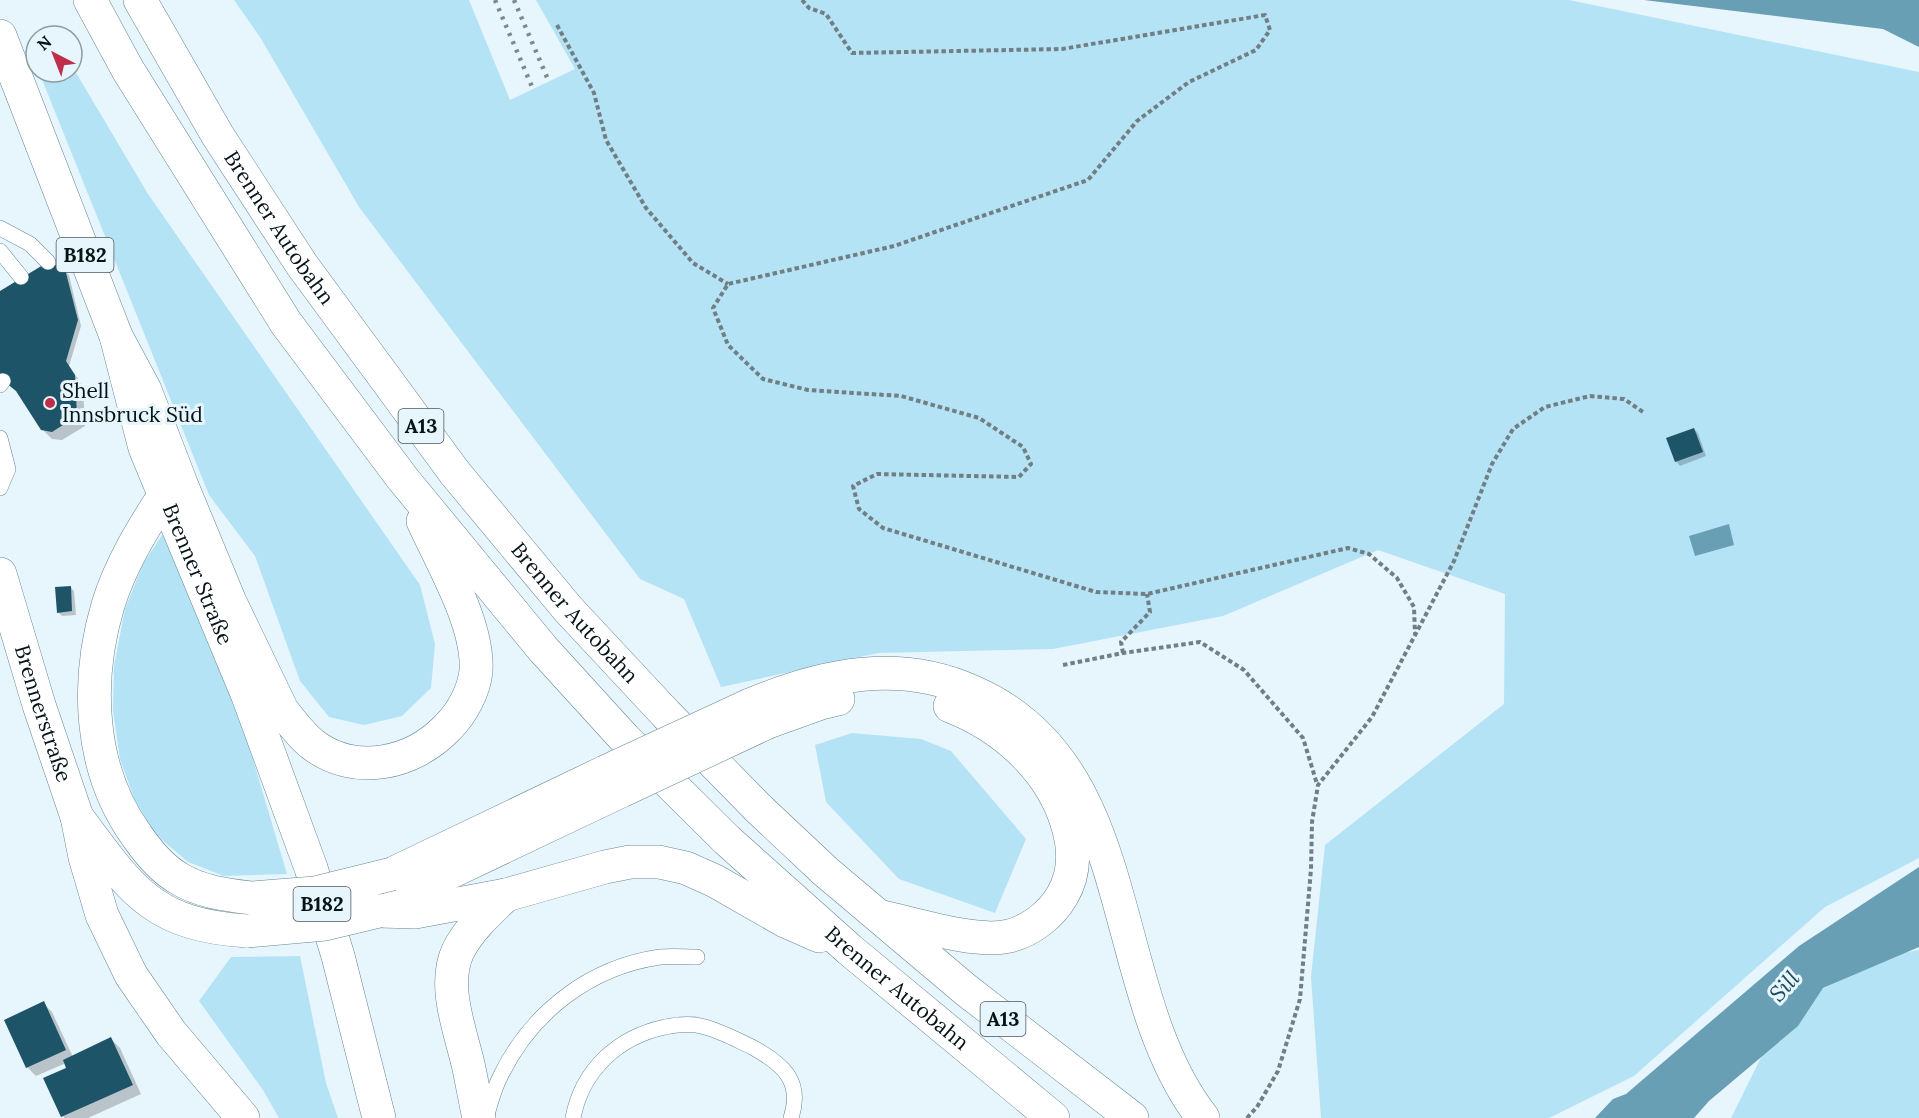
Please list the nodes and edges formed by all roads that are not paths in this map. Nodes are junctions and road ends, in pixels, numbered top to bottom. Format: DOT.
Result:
graph roads {
  1 [pos="90,0"];
  2 [pos="140,0"];
  3 [pos="0,36"];
  4 [pos="0,228"];
  5 [pos="0,251"];
  6 [pos="48,262"];
  7 [pos="21,277"];
  8 [pos="116,336"];
  9 [pos="0,438"];
  10 [pos="403,479"];
  11 [pos="0,488"];
  12 [pos="164,496"];
  13 [pos="0,574"];
  14 [pos="759,713"];
  15 [pos="77,817"];
  16 [pos="405,893"];
  17 [pos="506,895"];
  18 [pos="879,916"];
  19 [pos="850,950"];
  20 [pos="697,957"];
  21 [pos="1201,1116"];
  22 [pos="243,1118"];
  23 [pos="379,1118"];
  24 [pos="479,1118"];
  25 [pos="486,1118"];
  26 [pos="573,1118"];
  27 [pos="791,1118"];
  28 [pos="1053,1118"];
  29 [pos="1132,1118"];
  1 -- 10 [label="main road, Brenner Autobahn / A13"];
  2 -- 18 [label="main road, Brenner Autobahn / A13"];
  3 -- 8 [label="main road, Brenner Straße / B182"];
  4 -- 6 [label="lane"];
  5 -- 7 [label="lane"];
  8 -- 10 [label="main road"];
  8 -- 12 [label="main road, Brenner Straße / B182"];
  9 -- 11 [label="lane"];
  10 -- 19 [label="main road, Brenner Autobahn / A13"];
  12 -- 16 [label="main road, bridge"];
  12 -- 23 [label="main road, Brenner Straße / B182"];
  13 -- 15 [label="main road, Brennerstraße"];
  14 -- 16 [label="main road, bridge"];
  14 -- 18 [label="main road"];
  14 -- 21 [label="main road"];
  15 -- 16 [label="main road, bridge"];
  15 -- 22 [label="main road"];
  16 -- 17 [label="main road"];
  17 -- 19 [label="main road"];
  17 -- 24 [label="main road"];
  18 -- 29 [label="main road, Brenner Autobahn / A13"];
  19 -- 28 [label="main road, Brenner Autobahn / A13"];
  20 -- 25 [label="lane"];
  26 -- 27 [label="lane"];
}
